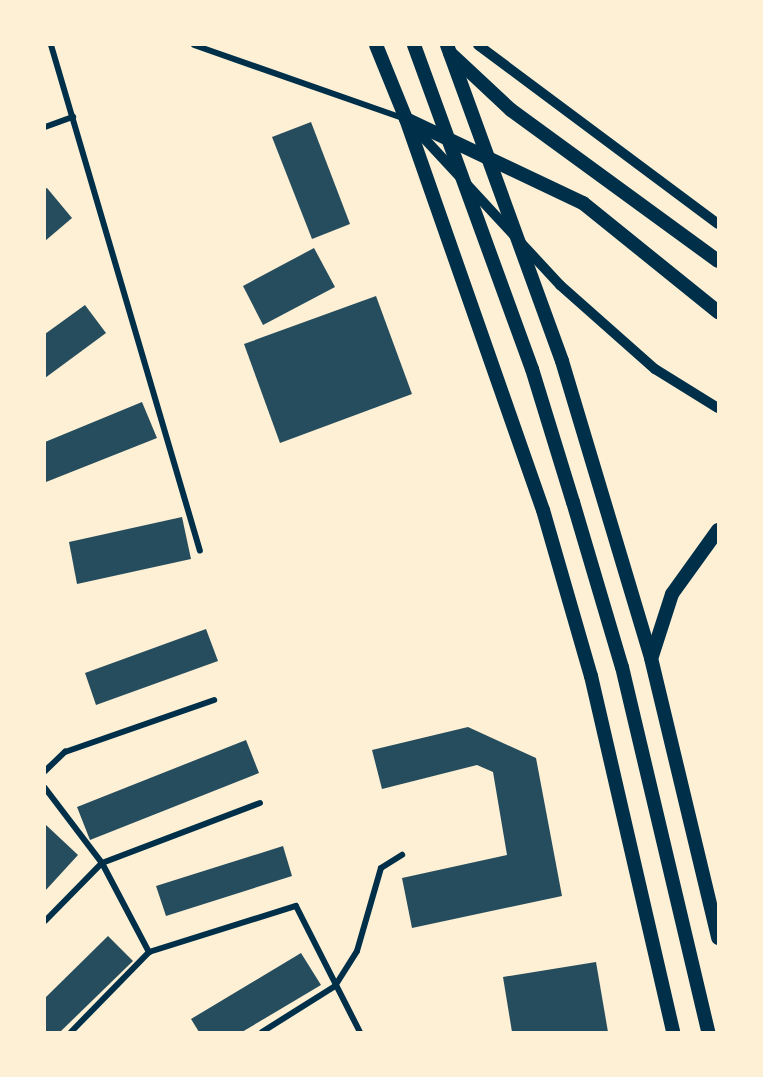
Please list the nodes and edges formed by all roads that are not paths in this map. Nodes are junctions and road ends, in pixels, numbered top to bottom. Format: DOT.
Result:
graph roads {
  1 [pos="51,45"];
  2 [pos="194,45"];
  3 [pos="376,45"];
  4 [pos="414,45"];
  5 [pos="478,45"];
  6 [pos="448,49"];
  7 [pos="73,117"];
  8 [pos="406,119"];
  9 [pos="45,127"];
  10 [pos="492,160"];
  11 [pos="718,224"];
  12 [pos="521,243"];
  13 [pos="718,261"];
  14 [pos="718,312"];
  15 [pos="718,408"];
  16 [pos="718,530"];
  17 [pos="200,550"];
  18 [pos="651,658"];
  19 [pos="214,700"];
  20 [pos="45,771"];
  21 [pos="45,788"];
  22 [pos="260,803"];
  23 [pos="402,855"];
  24 [pos="102,863"];
  25 [pos="45,921"];
  26 [pos="718,938"];
  27 [pos="148,952"];
  28 [pos="335,986"];
  29 [pos="72,1032"];
  30 [pos="262,1032"];
  31 [pos="360,1032"];
  32 [pos="673,1032"];
  33 [pos="708,1032"];
  1 -- 7 [label="street"];
  2 -- 8 [label="street"];
  3 -- 8 [label="main road"];
  4 -- 33 [label="main road"];
  5 -- 11 [label="street"];
  6 -- 10 [label="main road"];
  6 -- 13 [label="main road"];
  7 -- 9 [label="street"];
  7 -- 17 [label="street"];
  8 -- 10 [label="main road"];
  8 -- 12 [label="street"];
  8 -- 32 [label="main road"];
  10 -- 12 [label="main road"];
  10 -- 14 [label="main road"];
  12 -- 15 [label="street"];
  12 -- 18 [label="main road"];
  16 -- 18 [label="main road"];
  18 -- 26 [label="main road"];
  19 -- 20 [label="street"];
  21 -- 24 [label="street"];
  22 -- 24 [label="street"];
  23 -- 28 [label="street"];
  24 -- 25 [label="street"];
  24 -- 27 [label="street"];
  27 -- 28 [label="street"];
  27 -- 29 [label="street"];
  28 -- 30 [label="street"];
  28 -- 31 [label="street"];
}
